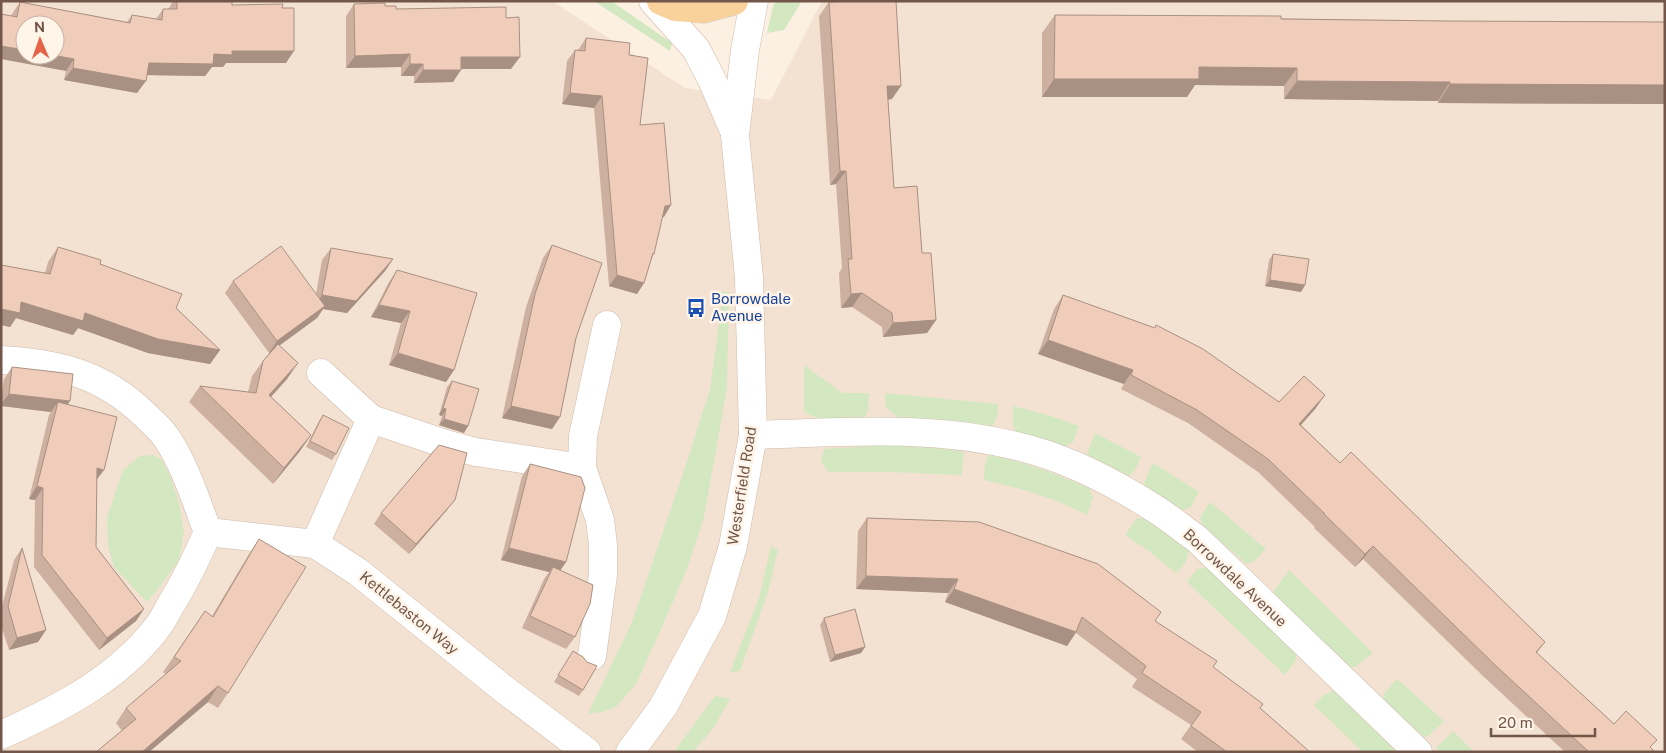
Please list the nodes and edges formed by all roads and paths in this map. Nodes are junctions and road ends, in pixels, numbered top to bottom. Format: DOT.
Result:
graph roads {
  1 [pos="654,1"];
  2 [pos="661,1"];
  3 [pos="734,1"];
  4 [pos="754,1"];
  5 [pos="735,135"];
  6 [pos="607,325"];
  7 [pos="1,360"];
  8 [pos="321,374"];
  9 [pos="372,420"];
  10 [pos="753,435"];
  11 [pos="582,468"];
  12 [pos="208,532"];
  13 [pos="315,544"];
  14 [pos="592,656"];
  15 [pos="1,735"];
  16 [pos="587,752"];
  17 [pos="630,752"];
  18 [pos="1418,752"];
  1 -- 5 [label="street, Westerfield Road"];
  2 -- 3 [label="main road"];
  4 -- 5 [label="street, Westerfield Road"];
  5 -- 10 [label="street, Westerfield Road"];
  6 -- 11 [label="street"];
  7 -- 12 [label="street"];
  8 -- 9 [label="street"];
  9 -- 11 [label="street"];
  9 -- 13 [label="street"];
  10 -- 17 [label="street, Westerfield Road"];
  10 -- 18 [label="street, Borrowdale Avenue"];
  11 -- 14 [label="street"];
  12 -- 13 [label="street, Kettlebaston Way"];
  12 -- 15 [label="street"];
  13 -- 16 [label="street, Kettlebaston Way"];
}
